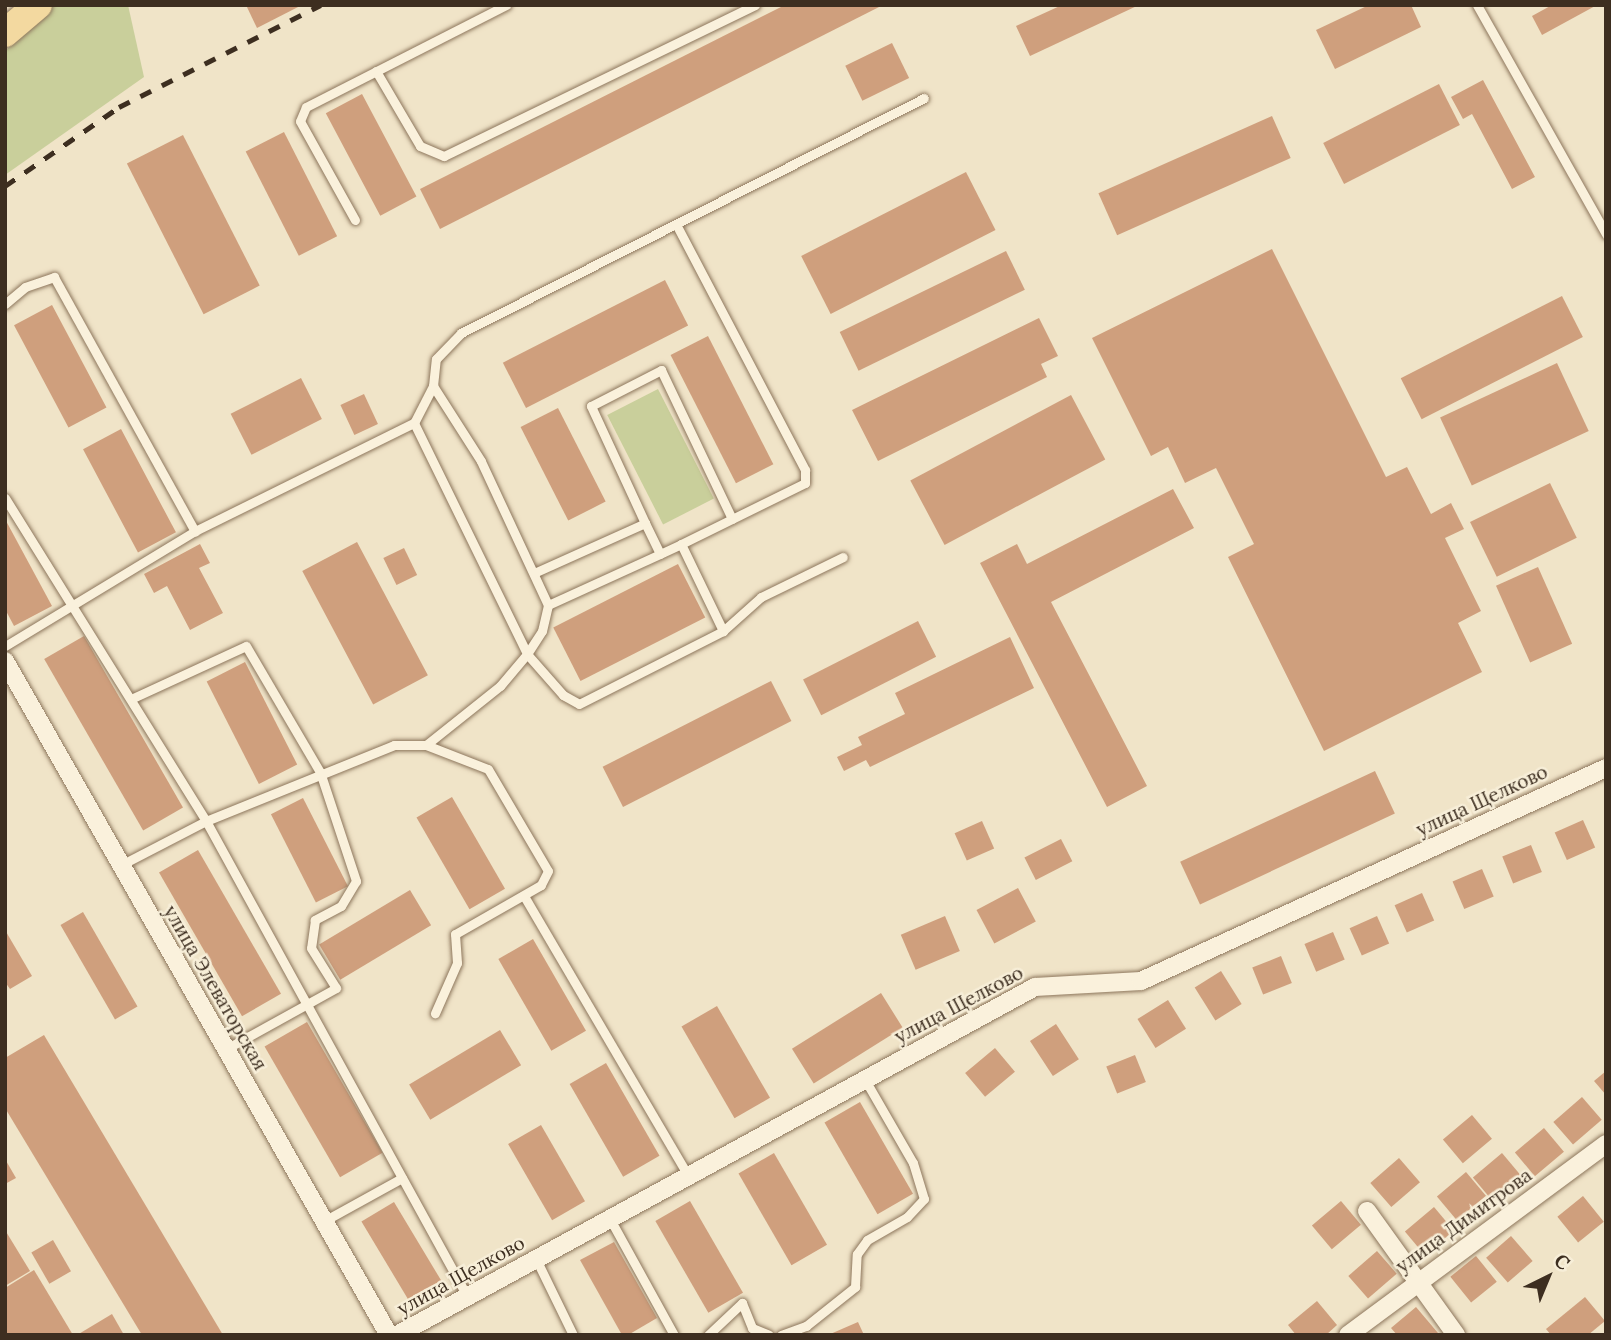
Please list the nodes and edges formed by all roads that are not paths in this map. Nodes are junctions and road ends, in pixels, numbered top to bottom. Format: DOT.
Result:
graph roads {
  1 [pos="506,5"];
  2 [pos="755,5"];
  3 [pos="1477,5"];
  4 [pos="23,16"];
  5 [pos="5,33"];
  6 [pos="376,71"];
  7 [pos="924,99"];
  8 [pos="355,220"];
  9 [pos="677,226"];
  10 [pos="1606,234"];
  11 [pos="5,304"];
  12 [pos="433,386"];
  13 [pos="414,423"];
  14 [pos="5,498"];
  15 [pos="732,519"];
  16 [pos="645,523"];
  17 [pos="195,531"];
  18 [pos="681,544"];
  19 [pos="660,554"];
  20 [pos="843,557"];
  21 [pos="534,573"];
  22 [pos="548,606"];
  23 [pos="71,607"];
  24 [pos="723,631"];
  25 [pos="5,646"];
  26 [pos="527,654"];
  27 [pos="5,661"];
  28 [pos="133,698"];
  29 [pos="426,745"];
  30 [pos="1606,768"];
  31 [pos="320,772"];
  32 [pos="206,821"];
  33 [pos="121,865"];
  34 [pos="524,896"];
  35 [pos="307,1004"];
  36 [pos="435,1013"];
  37 [pos="226,1049"];
  38 [pos="865,1080"];
  39 [pos="1606,1144"];
  40 [pos="688,1176"];
  41 [pos="402,1178"];
  42 [pos="1367,1211"];
  43 [pos="610,1219"];
  44 [pos="324,1221"];
  45 [pos="536,1259"];
  46 [pos="1417,1280"];
  47 [pos="467,1296"];
  48 [pos="389,1335"];
  49 [pos="397,1335"];
  50 [pos="573,1335"];
  51 [pos="675,1335"];
  52 [pos="708,1335"];
  53 [pos="769,1335"];
  54 [pos="781,1335"];
  55 [pos="1348,1335"];
  56 [pos="1456,1335"];
  1 -- 6 [label="lane"];
  2 -- 6 [label="lane"];
  3 -- 10 [label="lane"];
  4 -- 5 [label="main road"];
  6 -- 8 [label="lane"];
  7 -- 9 [label="lane"];
  9 -- 12 [label="lane"];
  9 -- 15 [label="lane"];
  11 -- 17 [label="lane"];
  12 -- 13 [label="lane"];
  12 -- 21 [label="lane"];
  13 -- 17 [label="lane"];
  13 -- 26 [label="lane"];
  14 -- 23 [label="lane"];
  15 -- 16 [label="lane"];
  15 -- 18 [label="lane"];
  16 -- 19 [label="lane"];
  16 -- 21 [label="lane"];
  17 -- 23 [label="lane"];
  18 -- 19 [label="lane"];
  18 -- 24 [label="lane"];
  19 -- 22 [label="lane"];
  20 -- 24 [label="lane"];
  21 -- 22 [label="lane"];
  22 -- 26 [label="lane"];
  23 -- 25 [label="lane"];
  23 -- 28 [label="lane"];
  24 -- 26 [label="lane"];
  26 -- 29 [label="lane"];
  27 -- 33 [label="street, улица Элеваторская"];
  28 -- 31 [label="lane"];
  28 -- 32 [label="lane"];
  29 -- 31 [label="lane"];
  29 -- 34 [label="lane"];
  30 -- 38 [label="street, улица Щелково"];
  31 -- 32 [label="lane"];
  31 -- 35 [label="lane"];
  32 -- 33 [label="lane"];
  32 -- 35 [label="lane"];
  33 -- 37 [label="street, улица Элеваторская"];
  34 -- 36 [label="lane"];
  34 -- 40 [label="lane"];
  35 -- 37 [label="lane"];
  35 -- 41 [label="lane"];
  37 -- 44 [label="street, улица Элеваторская"];
  38 -- 40 [label="street, улица Щелково"];
  38 -- 54 [label="lane"];
  39 -- 46 [label="street, улица Димитрова"];
  40 -- 43 [label="street, улица Щелково"];
  41 -- 44 [label="lane"];
  41 -- 47 [label="lane"];
  42 -- 46 [label="street"];
  43 -- 45 [label="street, улица Щелково"];
  43 -- 51 [label="lane"];
  44 -- 48 [label="street, улица Элеваторская"];
  45 -- 47 [label="street, улица Щелково"];
  45 -- 50 [label="lane"];
  46 -- 55 [label="street, улица Димитрова"];
  46 -- 56 [label="street"];
  47 -- 49 [label="street, улица Щелково"];
  52 -- 53 [label="lane"];
}
